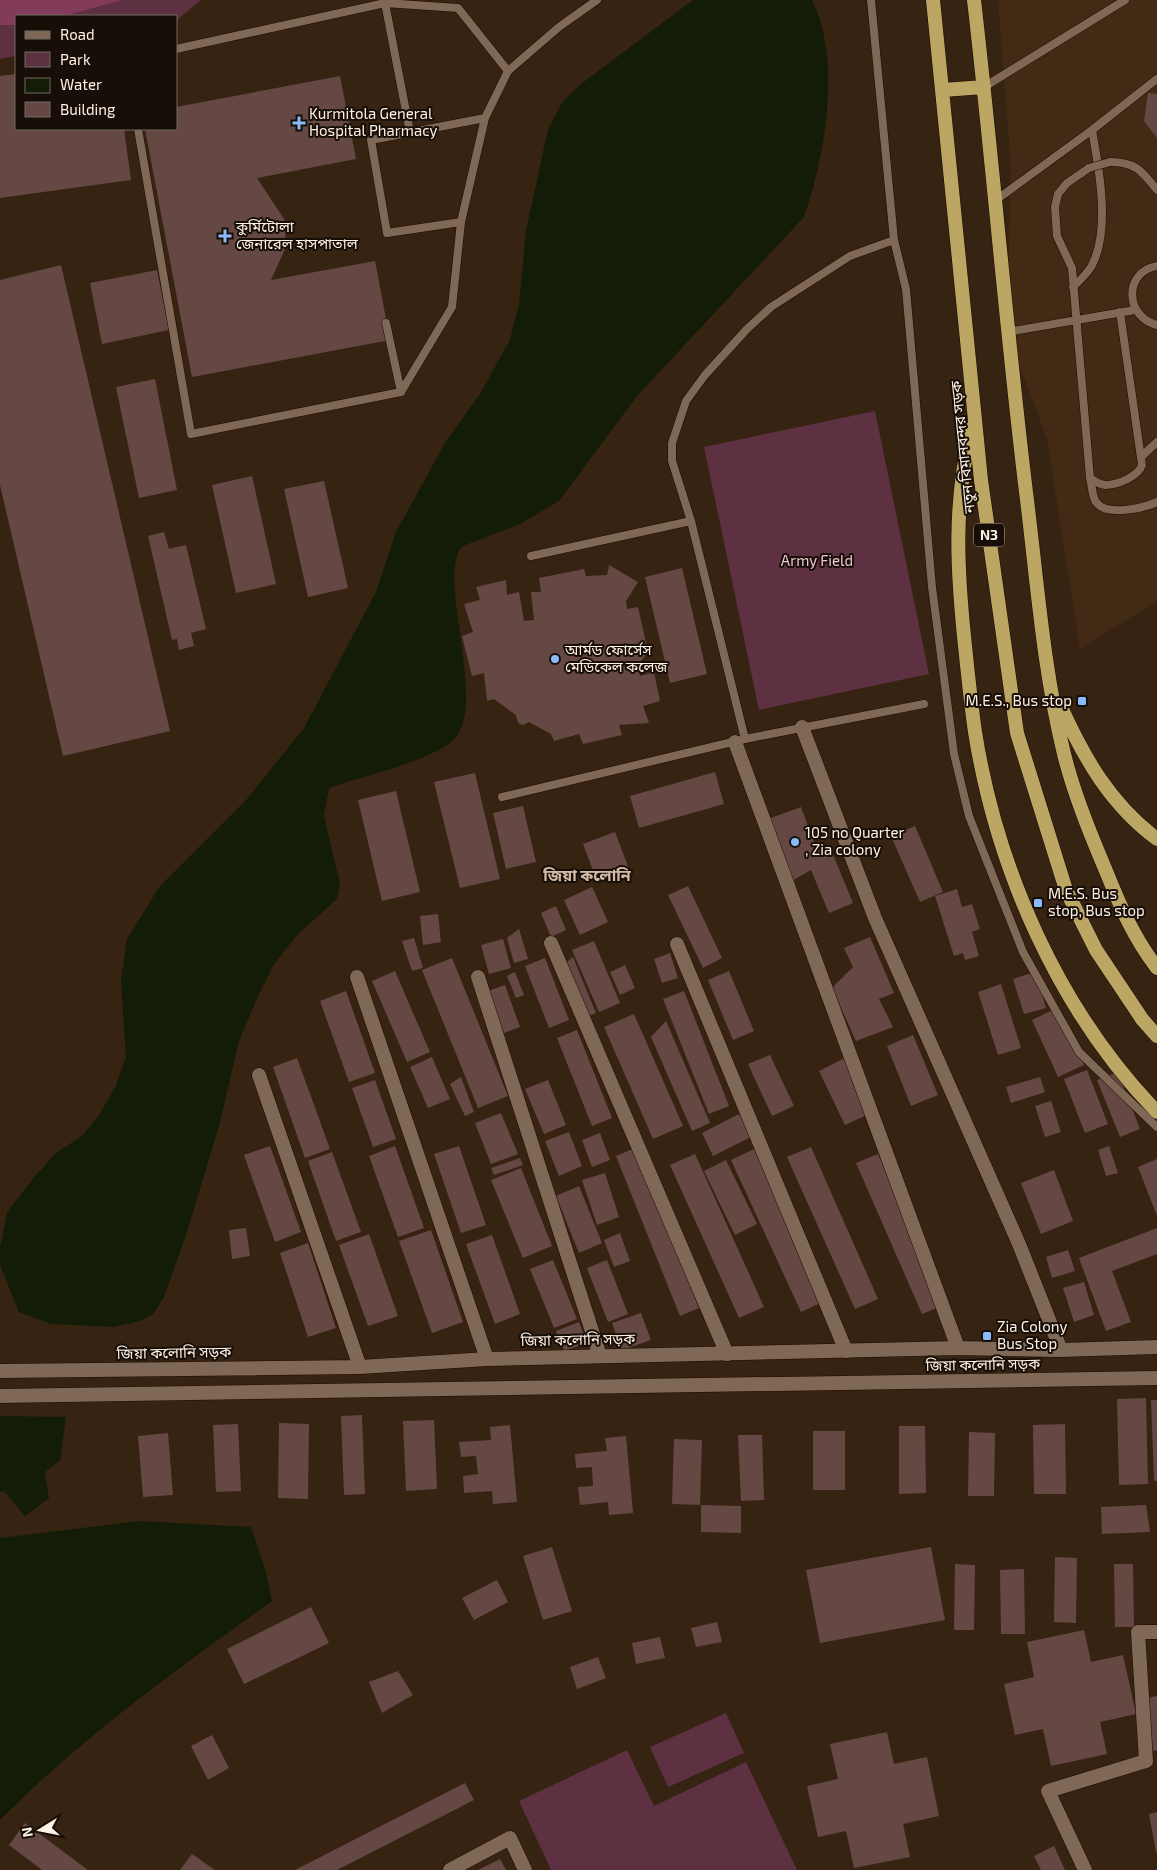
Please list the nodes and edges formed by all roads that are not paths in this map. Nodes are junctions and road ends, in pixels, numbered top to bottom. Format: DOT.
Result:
graph roads {
  1 [pos="597,0"];
  2 [pos="871,0"];
  3 [pos="933,0"];
  4 [pos="974,0"];
  5 [pos="1124,0"];
  6 [pos="385,3"];
  7 [pos="178,49"];
  8 [pos="508,71"];
  9 [pos="1157,80"];
  10 [pos="984,87"];
  11 [pos="943,90"];
  12 [pos="485,118"];
  13 [pos="138,130"];
  14 [pos="1092,130"];
  15 [pos="410,132"];
  16 [pos="1157,190"];
  17 [pos="996,200"];
  18 [pos="461,222"];
  19 [pos="894,240"];
  20 [pos="1157,266"];
  21 [pos="1073,287"];
  22 [pos="1135,310"];
  23 [pos="1120,312"];
  24 [pos="1075,321"];
  25 [pos="386,323"];
  26 [pos="1157,325"];
  27 [pos="1007,332"];
  28 [pos="402,392"];
  29 [pos="974,418"];
  30 [pos="1157,442"];
  31 [pos="1141,457"];
  32 [pos="1090,478"];
  33 [pos="1157,502"];
  34 [pos="691,521"];
  35 [pos="531,556"];
  36 [pos="1049,682"];
  37 [pos="924,704"];
  38 [pos="802,727"];
  39 [pos="740,741"];
  40 [pos="502,797"];
  41 [pos="1157,839"];
  42 [pos="551,943"];
  43 [pos="676,944"];
  44 [pos="1157,968"];
  45 [pos="357,977"];
  46 [pos="478,978"];
  47 [pos="1157,1036"];
  48 [pos="259,1075"];
  49 [pos="1157,1112"];
  50 [pos="1157,1127"];
  51 [pos="1157,1347"];
  52 [pos="958,1348"];
  53 [pos="1062,1350"];
  54 [pos="846,1351"];
  55 [pos="727,1354"];
  56 [pos="600,1356"];
  57 [pos="487,1358"];
  58 [pos="360,1367"];
  59 [pos="0,1371"];
  60 [pos="1157,1378"];
  61 [pos="0,1396"];
  62 [pos="1157,1632"];
  63 [pos="450,1870"];
  64 [pos="525,1870"];
  65 [pos="1085,1870"];
  1 -- 8 [label="lane"];
  2 -- 19 [label="lane"];
  3 -- 11 [label="highway, নতুন বিমানবন্দর সড়ক / N3"];
  4 -- 10 [label="highway"];
  5 -- 10 [label="lane"];
  6 -- 7 [label="lane"];
  6 -- 8 [label="lane"];
  6 -- 15 [label="lane"];
  8 -- 12 [label="lane"];
  9 -- 14 [label="lane"];
  10 -- 11 [label="highway"];
  10 -- 17 [label="highway"];
  11 -- 29 [label="highway, নতুন বিমানবন্দর সড়ক / N3"];
  12 -- 15 [label="lane"];
  12 -- 18 [label="lane"];
  13 -- 28 [label="lane"];
  14 -- 17 [label="lane"];
  14 -- 21 [label="lane"];
  15 -- 18 [label="lane"];
  16 -- 21 [label="lane, bridge"];
  17 -- 27 [label="highway"];
  18 -- 28 [label="lane"];
  19 -- 34 [label="lane"];
  19 -- 50 [label="lane"];
  20 -- 22 [label="lane"];
  21 -- 24 [label="lane"];
  22 -- 23 [label="lane"];
  22 -- 26 [label="lane"];
  23 -- 24 [label="lane"];
  23 -- 31 [label="lane"];
  24 -- 27 [label="lane"];
  24 -- 32 [label="lane"];
  25 -- 28 [label="lane"];
  27 -- 36 [label="highway"];
  29 -- 47 [label="highway, নতুন বিমানবন্দর সড়ক / N3"];
  29 -- 49 [label="highway"];
  30 -- 31 [label="lane"];
  31 -- 32 [label="lane"];
  32 -- 33 [label="lane"];
  34 -- 35 [label="lane"];
  34 -- 39 [label="lane"];
  36 -- 41 [label="highway"];
  36 -- 44 [label="highway"];
  37 -- 38 [label="lane"];
  38 -- 39 [label="lane"];
  38 -- 53 [label="street"];
  39 -- 40 [label="lane"];
  39 -- 52 [label="street"];
  42 -- 55 [label="street"];
  43 -- 54 [label="street"];
  45 -- 57 [label="street"];
  46 -- 56 [label="street"];
  48 -- 58 [label="street"];
  51 -- 53 [label="street, জিয়া কলোনি সড়ক"];
  52 -- 53 [label="street, জিয়া কলোনি সড়ক"];
  52 -- 54 [label="street, জিয়া কলোনি সড়ক"];
  54 -- 55 [label="street, জিয়া কলোনি সড়ক"];
  55 -- 56 [label="street, জিয়া কলোনি সড়ক"];
  56 -- 57 [label="street, জিয়া কলোনি সড়ক"];
  57 -- 58 [label="street, জিয়া কলোনি সড়ক"];
  58 -- 59 [label="street, জিয়া কলোনি সড়ক"];
  60 -- 61 [label="street, জিয়া কলোনি সড়ক"];
  62 -- 65 [label="street"];
  63 -- 64 [label="street"];
}
